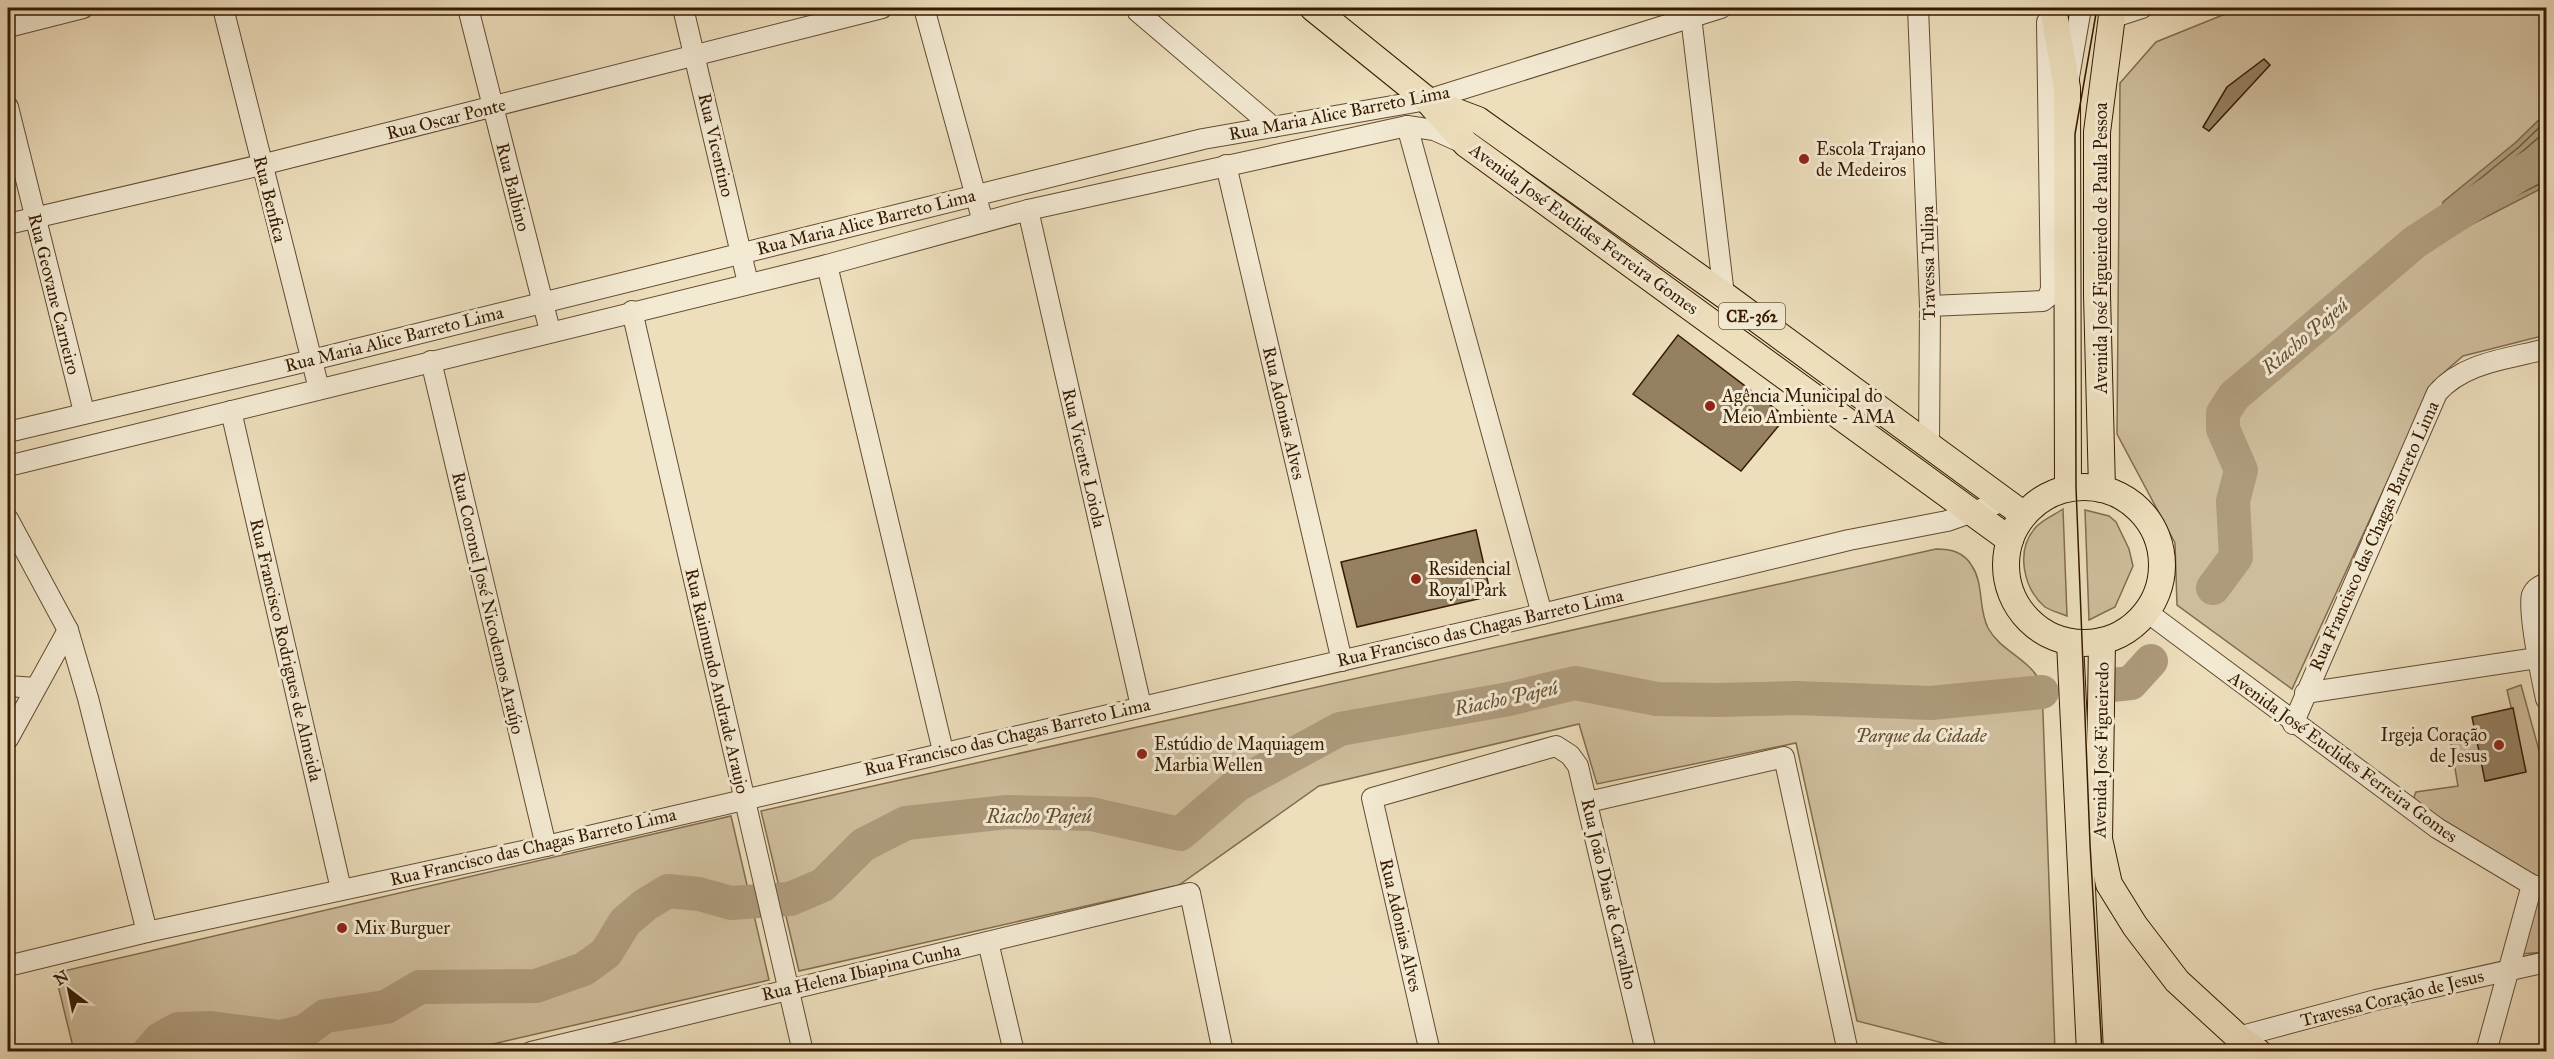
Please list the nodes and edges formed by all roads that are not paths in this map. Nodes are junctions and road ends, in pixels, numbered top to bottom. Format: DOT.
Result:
graph roads {
  1 [pos="83,8"];
  2 [pos="223,8"];
  3 [pos="468,8"];
  4 [pos="683,8"];
  5 [pos="882,8"];
  6 [pos="924,8"];
  7 [pos="1313,8"];
  8 [pos="1722,8"];
  9 [pos="1918,8"];
  10 [pos="2046,8"];
  11 [pos="2053,8"];
  12 [pos="2081,8"];
  13 [pos="2142,8"];
  14 [pos="1138,12"];
  15 [pos="1692,13"];
  16 [pos="2112,13"];
  17 [pos="8,27"];
  18 [pos="694,55"];
  19 [pos="2067,88"];
  20 [pos="1427,100"];
  21 [pos="8,107"];
  22 [pos="493,107"];
  23 [pos="1407,126"];
  24 [pos="1273,127"];
  25 [pos="1466,144"];
  26 [pos="261,165"];
  27 [pos="1226,165"];
  28 [pos="976,194"];
  29 [pos="1028,210"];
  30 [pos="34,217"];
  31 [pos="983,222"];
  32 [pos="8,224"];
  33 [pos="741,254"];
  34 [pos="827,265"];
  35 [pos="748,283"];
  36 [pos="1724,294"];
  37 [pos="542,302"];
  38 [pos="1930,306"];
  39 [pos="632,311"];
  40 [pos="550,331"];
  41 [pos="2547,349"];
  42 [pos="312,360"];
  43 [pos="431,361"];
  44 [pos="320,389"];
  45 [pos="231,411"];
  46 [pos="84,412"];
  47 [pos="8,432"];
  48 [pos="1929,446"];
  49 [pos="8,466"];
  50 [pos="2068,488"];
  51 [pos="2102,489"];
  52 [pos="2014,508"];
  53 [pos="1972,513"];
  54 [pos="8,519"];
  55 [pos="2010,540"];
  56 [pos="2547,583"];
  57 [pos="2146,612"];
  58 [pos="1542,614"];
  59 [pos="68,630"];
  60 [pos="2102,641"];
  61 [pos="2070,642"];
  62 [pos="2537,658"];
  63 [pos="1342,661"];
  64 [pos="8,686"];
  65 [pos="35,688"];
  66 [pos="2305,693"];
  67 [pos="2547,699"];
  68 [pos="1141,706"];
  69 [pos="2293,724"];
  70 [pos="8,739"];
  71 [pos="1556,746"];
  72 [pos="943,751"];
  73 [pos="744,799"];
  74 [pos="1588,802"];
  75 [pos="546,846"];
  76 [pos="2539,887"];
  77 [pos="341,890"];
  78 [pos="147,932"];
  79 [pos="988,942"];
  80 [pos="2547,962"];
  81 [pos="8,966"];
  82 [pos="2507,969"];
  83 [pos="788,989"];
  84 [pos="596,1044"];
  85 [pos="2248,1044"];
  86 [pos="531,1052"];
  87 [pos="803,1052"];
  88 [pos="1014,1052"];
  89 [pos="1223,1052"];
  90 [pos="1430,1052"];
  91 [pos="1646,1052"];
  92 [pos="1848,1052"];
  93 [pos="2090,1052"];
  94 [pos="2486,1052"];
  1 -- 17 [label="street"];
  2 -- 26 [label="street, Rua Benfica"];
  3 -- 22 [label="street, Rua Balbino"];
  4 -- 18 [label="street, Rua Vicentino"];
  5 -- 18 [label="street, Rua Oscar Ponte"];
  6 -- 28 [label="street"];
  7 -- 20 [label="main road, Avenida José Euclides Ferreira Gomes / CE-362"];
  8 -- 15 [label="street, Rua Maria Alice Barreto Lima"];
  9 -- 38 [label="street, Travessa Tulipa"];
  10 -- 38 [label="street"];
  11 -- 19 [label="main road, Avenida José Figueiredo de Paula Pessoa"];
  12 -- 19 [label="street"];
  13 -- 16 [label="street"];
  14 -- 24 [label="street"];
  15 -- 20 [label="street, Rua Maria Alice Barreto Lima"];
  15 -- 36 [label="street"];
  16 -- 51 [label="main road, Avenida José Figueiredo de Paula Pessoa"];
  18 -- 22 [label="street, Rua Oscar Ponte"];
  18 -- 33 [label="street, Rua Vicentino"];
  19 -- 50 [label="main road, Avenida José Figueiredo de Paula Pessoa"];
  20 -- 23 [label="street"];
  20 -- 24 [label="street, Rua Maria Alice Barreto Lima"];
  20 -- 25 [label="main road, Avenida José Euclides Ferreira Gomes / CE-362"];
  20 -- 36 [label="main road, Avenida José Euclides Ferreira Gomes / CE-362"];
  21 -- 30 [label="street, Rua Geovane Carneiro"];
  22 -- 26 [label="street, Rua Oscar Ponte"];
  22 -- 37 [label="street, Rua Balbino"];
  23 -- 25 [label="street, Rua Maria Alice Barreto Lima"];
  23 -- 27 [label="street, Rua Maria Alice Barreto Lima"];
  23 -- 58 [label="street"];
  24 -- 28 [label="street, Rua Maria Alice Barreto Lima"];
  25 -- 53 [label="main road, Avenida José Euclides Ferreira Gomes / CE-362"];
  26 -- 30 [label="street, Rua Oscar Ponte"];
  26 -- 42 [label="street, Rua Benfica"];
  27 -- 29 [label="street, Rua Maria Alice Barreto Lima"];
  27 -- 63 [label="street, Rua Adonias Alves"];
  28 -- 31 [label="street"];
  28 -- 33 [label="street, Rua Maria Alice Barreto Lima"];
  29 -- 31 [label="street, Rua Maria Alice Barreto Lima"];
  29 -- 68 [label="street, Rua Vicente Loiola"];
  30 -- 32 [label="street, Rua Oscar Ponte"];
  30 -- 46 [label="street, Rua Geovane Carneiro"];
  31 -- 34 [label="street, Rua Maria Alice Barreto Lima"];
  33 -- 35 [label="street, Rua Vicentino"];
  33 -- 37 [label="street, Rua Maria Alice Barreto Lima"];
  34 -- 35 [label="street, Rua Maria Alice Barreto Lima"];
  34 -- 72 [label="street"];
  35 -- 39 [label="street, Rua Maria Alice Barreto Lima"];
  36 -- 48 [label="main road, Avenida José Euclides Ferreira Gomes / CE-362"];
  37 -- 40 [label="street, Rua Balbino"];
  37 -- 42 [label="street, Rua Maria Alice Barreto Lima"];
  38 -- 48 [label="street, Travessa Tulipa"];
  39 -- 40 [label="street, Rua Maria Alice Barreto Lima"];
  39 -- 73 [label="street, Rua Raimundo Andrade Araujo"];
  40 -- 43 [label="street, Rua Maria Alice Barreto Lima"];
  41 -- 66 [label="street, Rua Francisco das Chagas Barreto Lima"];
  42 -- 44 [label="street, Rua Benfica"];
  42 -- 46 [label="street, Rua Maria Alice Barreto Lima"];
  43 -- 44 [label="street, Rua Maria Alice Barreto Lima"];
  43 -- 75 [label="street, Rua Coronel José Nicodemos Araújo"];
  44 -- 45 [label="street, Rua Maria Alice Barreto Lima"];
  45 -- 49 [label="street, Rua Maria Alice Barreto Lima"];
  45 -- 77 [label="street, Rua Francisco Rodrigues de Almeida"];
  46 -- 47 [label="street, Rua Maria Alice Barreto Lima"];
  48 -- 52 [label="main road, Avenida José Euclides Ferreira Gomes / CE-362"];
  50 -- 51 [label="main road"];
  50 -- 52 [label="main road"];
  51 -- 57 [label="main road"];
  52 -- 53 [label="street, Rua Francisco das Chagas Barreto Lima"];
  52 -- 55 [label="main road"];
  53 -- 55 [label="main road, Avenida José Euclides Ferreira Gomes / CE-362"];
  53 -- 58 [label="street, Rua Francisco das Chagas Barreto Lima"];
  54 -- 59 [label="street"];
  55 -- 61 [label="main road"];
  56 -- 62 [label="street"];
  57 -- 60 [label="main road"];
  57 -- 69 [label="street, Avenida José Euclides Ferreira Gomes"];
  58 -- 63 [label="street, Rua Francisco das Chagas Barreto Lima"];
  59 -- 65 [label="street"];
  59 -- 78 [label="street"];
  60 -- 61 [label="main road"];
  60 -- 85 [label="main road, Avenida José Figueiredo"];
  61 -- 93 [label="main road, Avenida José Figueiredo"];
  62 -- 66 [label="street"];
  62 -- 67 [label="street"];
  63 -- 68 [label="street, Rua Francisco das Chagas Barreto Lima"];
  64 -- 65 [label="street"];
  65 -- 70 [label="street"];
  66 -- 69 [label="street, Rua Francisco das Chagas Barreto Lima"];
  68 -- 72 [label="street, Rua Francisco das Chagas Barreto Lima"];
  69 -- 76 [label="street, Avenida José Euclides Ferreira Gomes"];
  71 -- 74 [label="street, Rua João Dias de Carvalho"];
  71 -- 90 [label="street, Rua Adonias Alves"];
  72 -- 73 [label="street, Rua Francisco das Chagas Barreto Lima"];
  73 -- 75 [label="street, Rua Francisco das Chagas Barreto Lima"];
  73 -- 83 [label="street, Rua Raimundo Andrade Araujo"];
  74 -- 91 [label="street, Rua João Dias de Carvalho"];
  74 -- 92 [label="street"];
  75 -- 77 [label="street, Rua Francisco das Chagas Barreto Lima"];
  76 -- 82 [label="street"];
  77 -- 78 [label="street, Rua Francisco das Chagas Barreto Lima"];
  78 -- 81 [label="street, Rua Francisco das Chagas Barreto Lima"];
  79 -- 83 [label="street, Rua Helena Ibiapina Cunha"];
  79 -- 88 [label="street"];
  79 -- 89 [label="street, Rua Helena Ibiapina Cunha"];
  80 -- 82 [label="street, Travessa Coração de Jesus"];
  82 -- 85 [label="street, Travessa Coração de Jesus"];
  82 -- 94 [label="street"];
  83 -- 84 [label="street, Rua Helena Ibiapina Cunha"];
  83 -- 87 [label="street, Rua Raimundo Andrade Araujo"];
  84 -- 86 [label="street, Rua Helena Ibiapina Cunha"];
}
